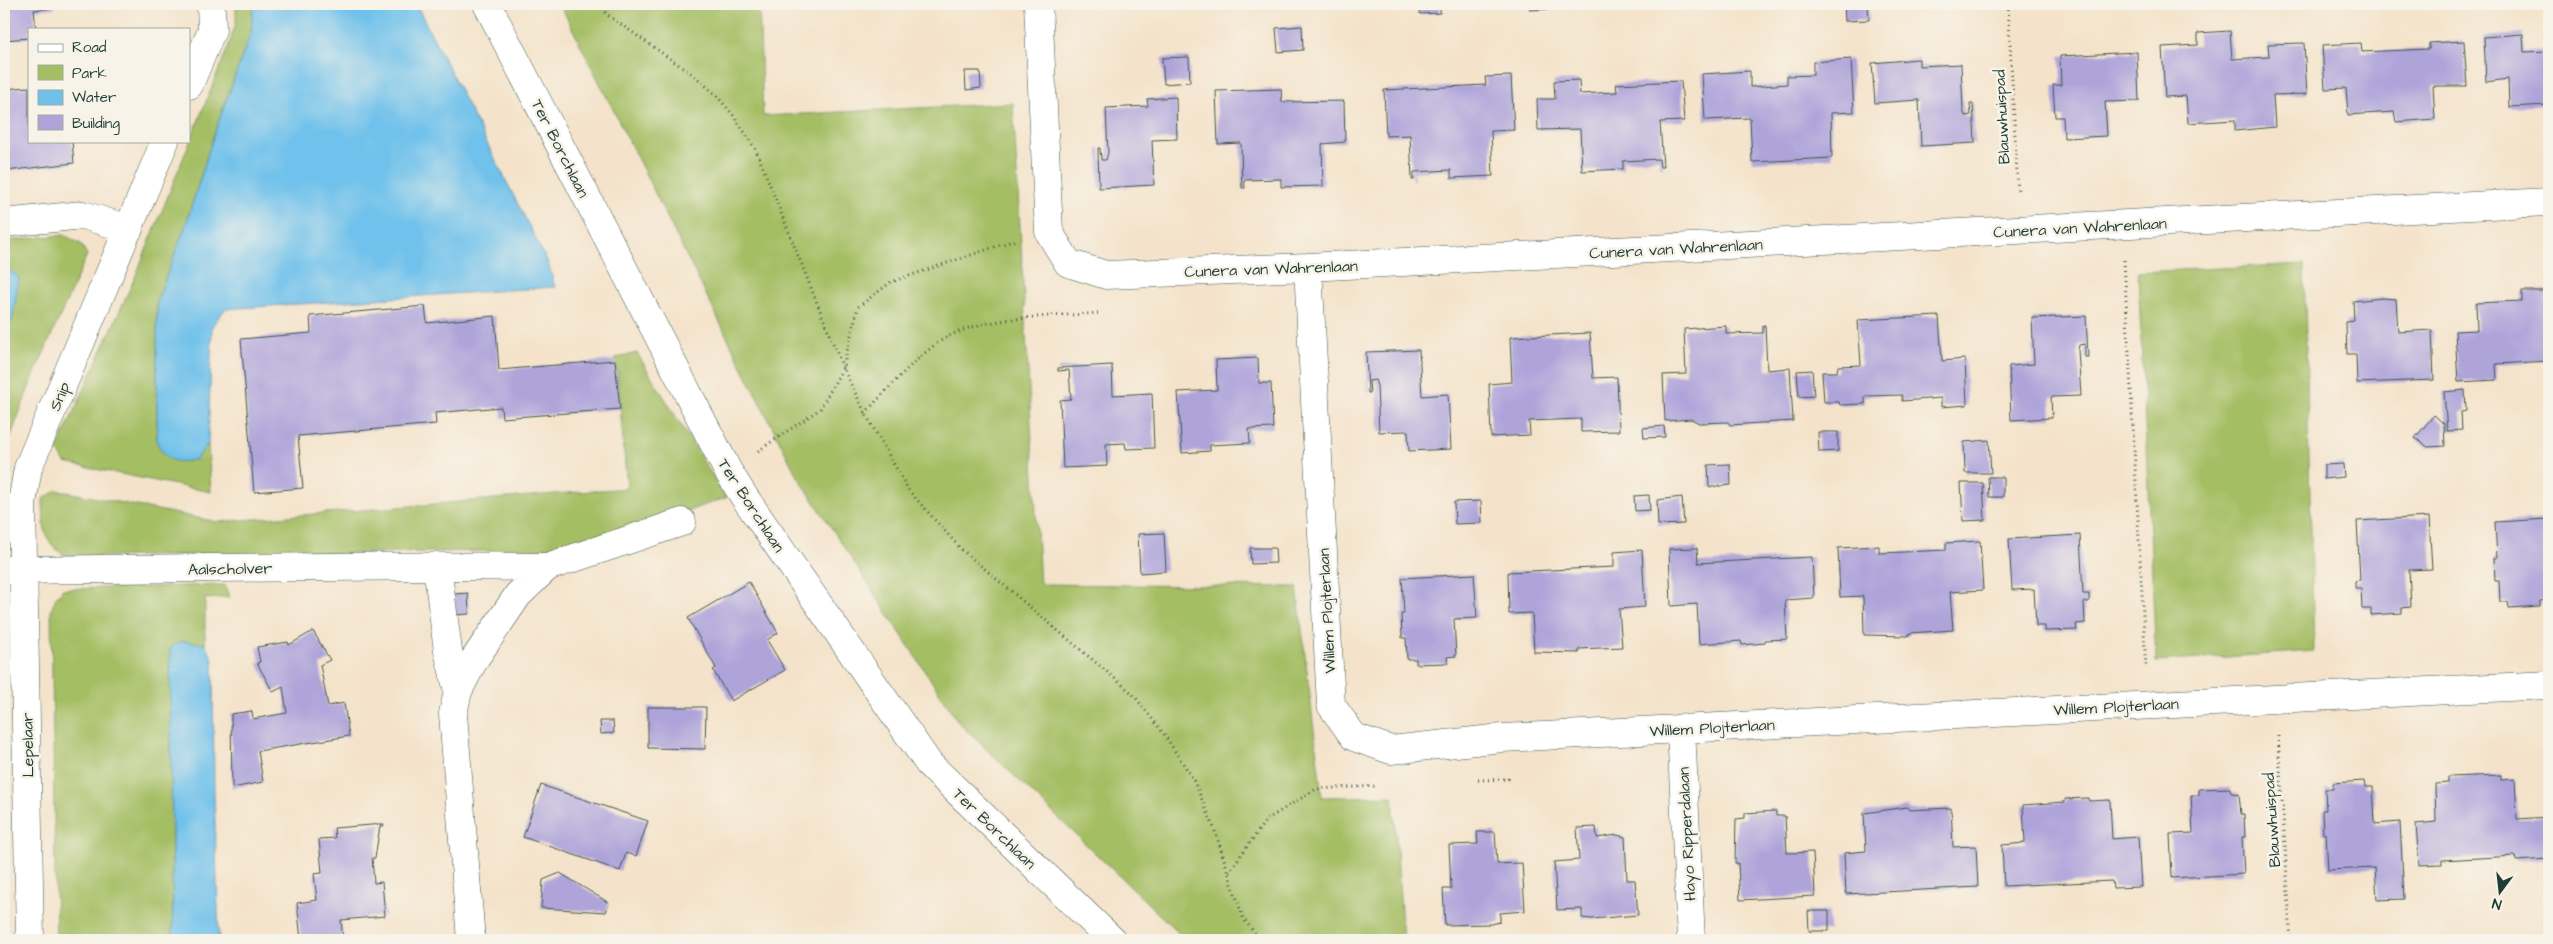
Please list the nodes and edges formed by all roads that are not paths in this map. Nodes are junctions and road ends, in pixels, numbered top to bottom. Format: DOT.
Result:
graph roads {
  1 [pos="211,4"];
  2 [pos="487,4"];
  3 [pos="1038,4"];
  4 [pos="190,83"];
  5 [pos="165,142"];
  6 [pos="2549,202"];
  7 [pos="4,223"];
  8 [pos="129,229"];
  9 [pos="1308,267"];
  10 [pos="682,522"];
  11 [pos="437,566"];
  12 [pos="548,567"];
  13 [pos="14,570"];
  14 [pos="2549,685"];
  15 [pos="458,691"];
  16 [pos="1681,728"];
  17 [pos="30,940"];
  18 [pos="470,940"];
  19 [pos="1112,940"];
  20 [pos="1691,940"];
  1 -- 4 [label="street"];
  2 -- 19 [label="street, Ter Borchlaan"];
  3 -- 9 [label="street, Cunera van Wahrenlaan"];
  5 -- 8 [label="street, Snip"];
  6 -- 9 [label="street, Cunera van Wahrenlaan"];
  7 -- 8 [label="street"];
  8 -- 13 [label="street, Snip"];
  9 -- 16 [label="street, Willem Plojterlaan"];
  10 -- 12 [label="street, Aalscholver"];
  11 -- 12 [label="street, Aalscholver"];
  11 -- 13 [label="street, Aalscholver"];
  11 -- 15 [label="street, Aalscholver"];
  12 -- 15 [label="street, Aalscholver"];
  13 -- 17 [label="street, Lepelaar"];
  14 -- 16 [label="street, Willem Plojterlaan"];
  15 -- 18 [label="street, Aalscholver"];
  16 -- 20 [label="street, Hayo Ripperdalaan"];
}
